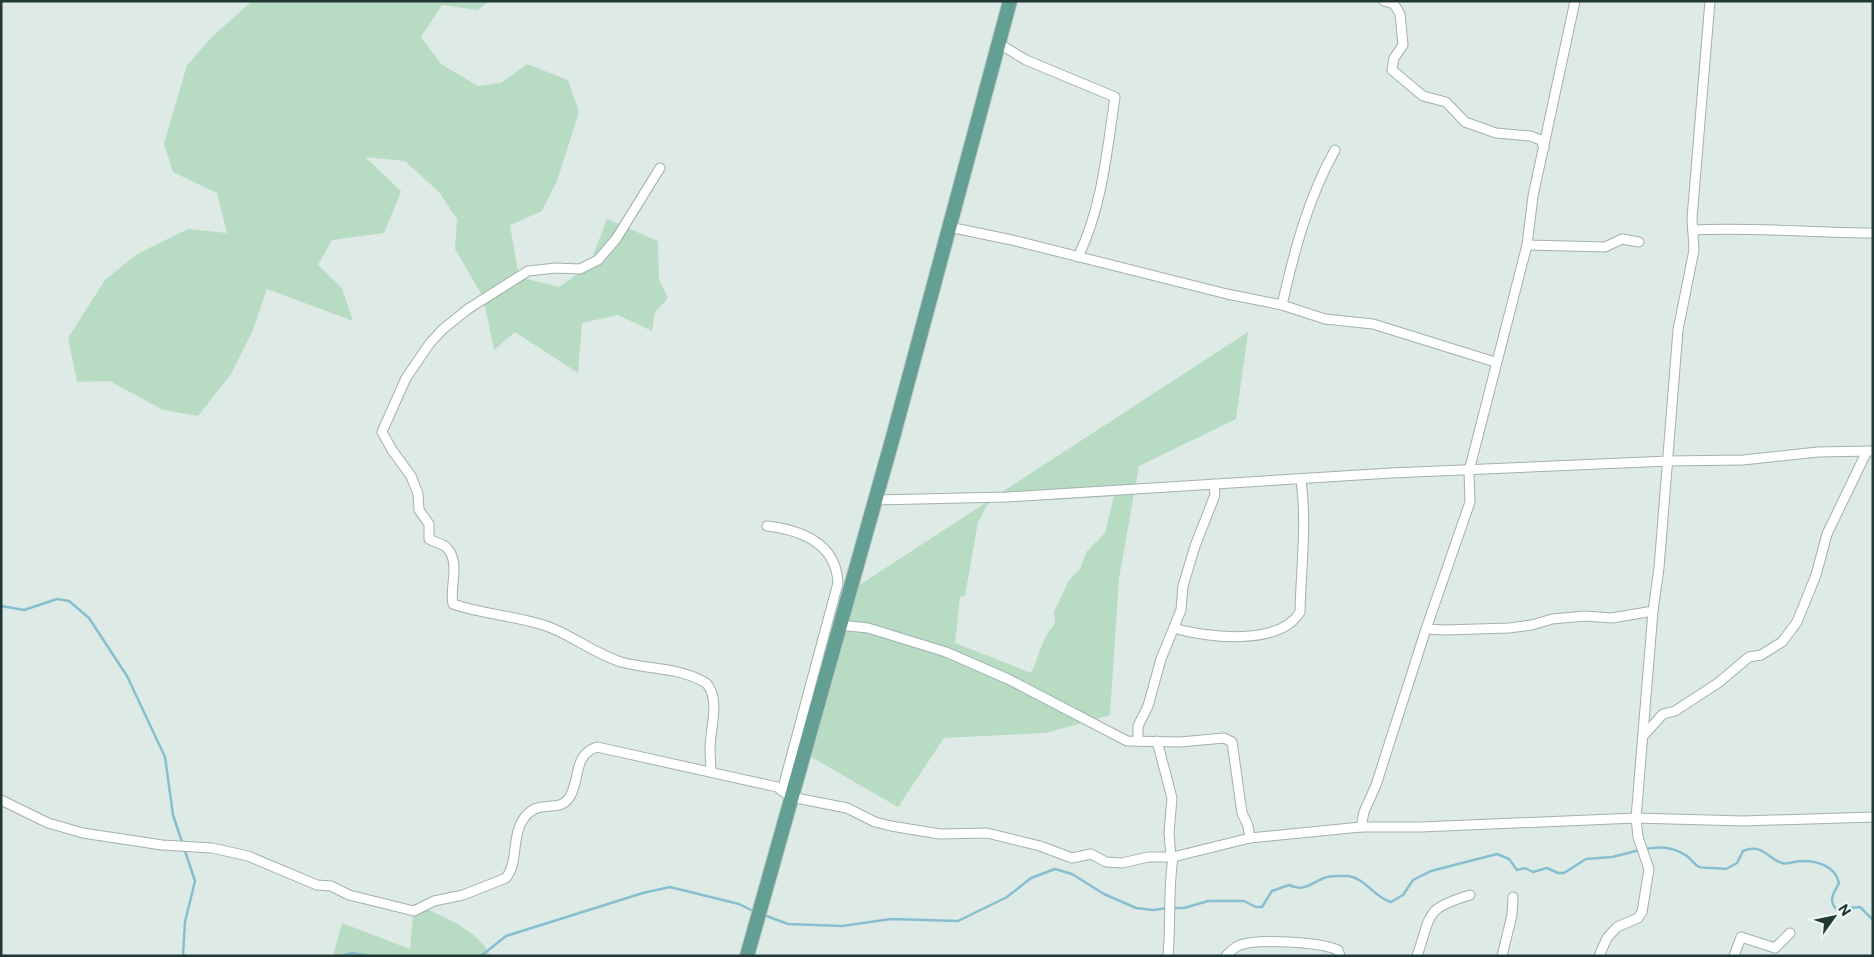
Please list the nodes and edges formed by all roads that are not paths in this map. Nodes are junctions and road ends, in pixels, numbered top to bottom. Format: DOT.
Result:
graph roads {
  1 [pos="1010,1"];
  2 [pos="1384,1"];
  3 [pos="1575,1"];
  4 [pos="1710,1"];
  5 [pos="998,43"];
  6 [pos="1544,148"];
  7 [pos="1335,150"];
  8 [pos="660,168"];
  9 [pos="949,227"];
  10 [pos="1693,230"];
  11 [pos="1873,233"];
  12 [pos="1638,242"];
  13 [pos="1526,245"];
  14 [pos="1078,256"];
  15 [pos="1282,305"];
  16 [pos="1495,362"];
  17 [pos="1870,451"];
  18 [pos="1668,460"];
  19 [pos="1469,471"];
  20 [pos="1301,480"];
  21 [pos="1214,484"];
  22 [pos="875,500"];
  23 [pos="767,526"];
  24 [pos="1653,611"];
  25 [pos="839,625"];
  26 [pos="1174,628"];
  27 [pos="1426,629"];
  28 [pos="1642,736"];
  29 [pos="1138,741"];
  30 [pos="1157,741"];
  31 [pos="711,772"];
  32 [pos="787,794"];
  33 [pos="1,800"];
  34 [pos="1873,817"];
  35 [pos="1636,818"];
  36 [pos="1361,827"];
  37 [pos="1250,838"];
  38 [pos="1172,857"];
  39 [pos="1470,895"];
  40 [pos="1513,897"];
  41 [pos="1790,933"];
  42 [pos="747,956"];
  43 [pos="1168,956"];
  44 [pos="1226,956"];
  45 [pos="1340,956"];
  46 [pos="1416,956"];
  47 [pos="1502,956"];
  48 [pos="1599,956"];
  49 [pos="1734,956"];
  1 -- 5 [label="main road"];
  2 -- 6 [label="street"];
  3 -- 6 [label="street"];
  4 -- 10 [label="street"];
  5 -- 9 [label="main road"];
  5 -- 14 [label="street"];
  6 -- 13 [label="street"];
  7 -- 15 [label="street"];
  8 -- 31 [label="street"];
  9 -- 14 [label="street"];
  9 -- 22 [label="main road"];
  10 -- 11 [label="street"];
  10 -- 18 [label="street"];
  12 -- 13 [label="street"];
  13 -- 16 [label="street"];
  14 -- 15 [label="street"];
  15 -- 16 [label="street"];
  16 -- 19 [label="street"];
  17 -- 18 [label="street"];
  17 -- 28 [label="street"];
  18 -- 19 [label="street"];
  18 -- 24 [label="street"];
  19 -- 20 [label="street"];
  19 -- 27 [label="street"];
  20 -- 21 [label="street"];
  20 -- 26 [label="street"];
  21 -- 22 [label="street"];
  21 -- 26 [label="street"];
  22 -- 25 [label="main road"];
  23 -- 32 [label="street"];
  24 -- 27 [label="street"];
  24 -- 28 [label="street"];
  25 -- 29 [label="street"];
  25 -- 32 [label="main road"];
  26 -- 29 [label="street"];
  27 -- 36 [label="street"];
  28 -- 35 [label="street"];
  29 -- 30 [label="street"];
  30 -- 37 [label="street"];
  30 -- 38 [label="street"];
  31 -- 32 [label="street"];
  31 -- 33 [label="street"];
  32 -- 38 [label="street"];
  32 -- 42 [label="main road"];
  34 -- 35 [label="street"];
  35 -- 36 [label="street"];
  35 -- 48 [label="street"];
  36 -- 37 [label="street"];
  37 -- 38 [label="street"];
  38 -- 43 [label="street"];
  39 -- 46 [label="street"];
  40 -- 47 [label="street"];
  41 -- 49 [label="street"];
  44 -- 45 [label="street"];
}
